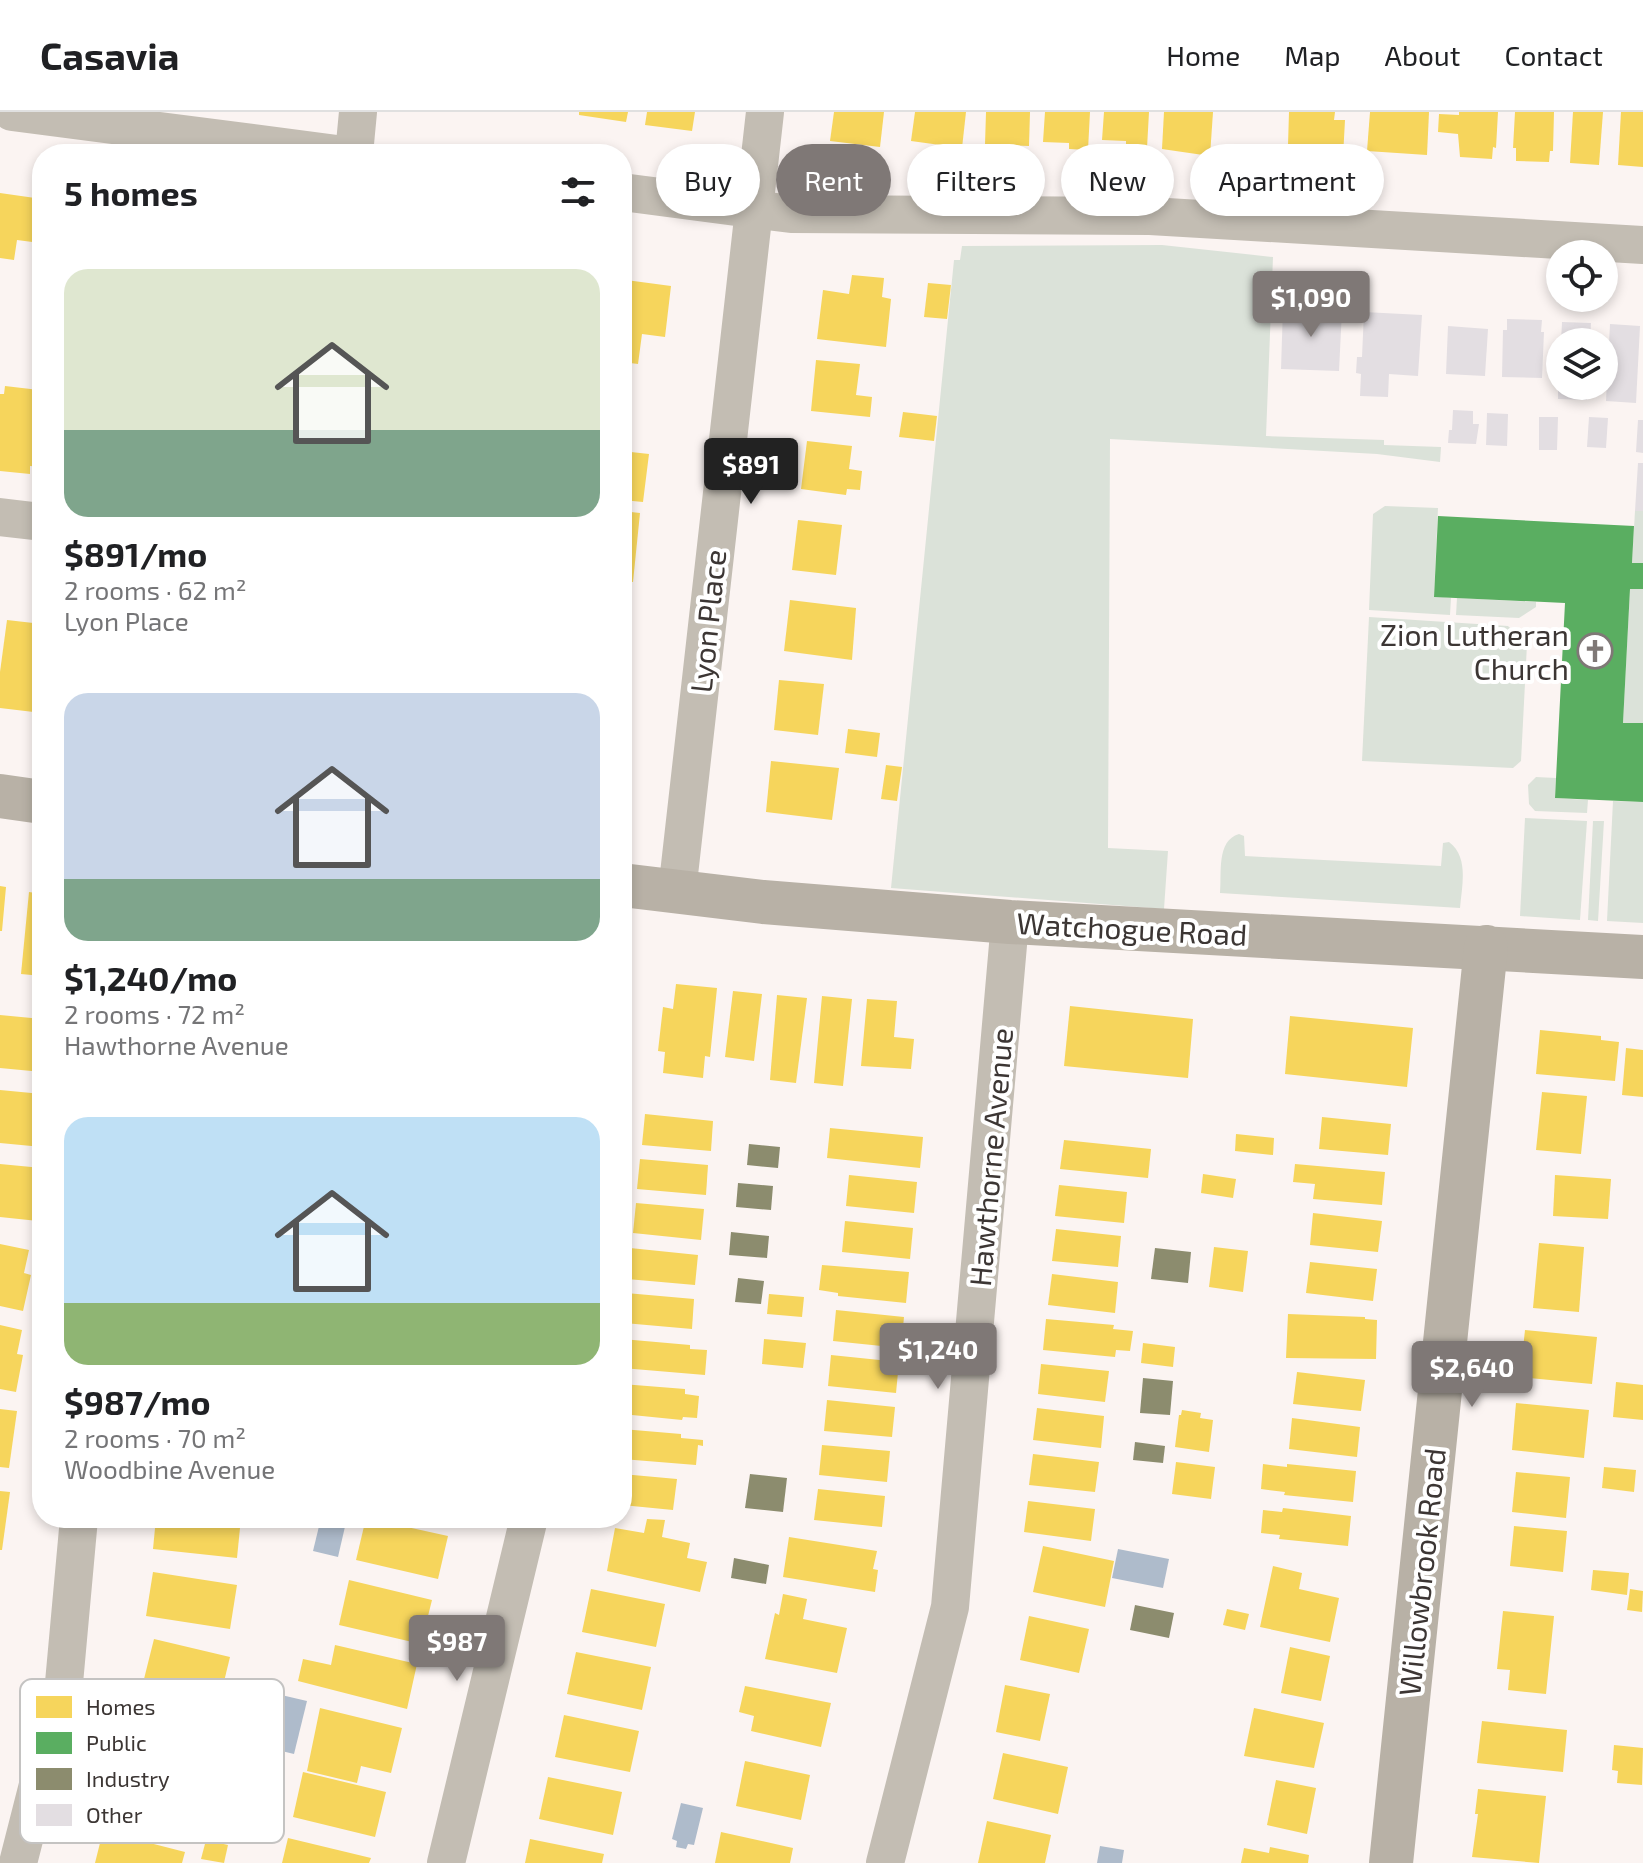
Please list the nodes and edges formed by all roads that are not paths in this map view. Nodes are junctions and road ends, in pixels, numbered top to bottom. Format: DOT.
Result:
graph roads {
  1 [pos="12,112"];
  2 [pos="358,112"];
  3 [pos="765,112"];
  4 [pos="260,144"];
  5 [pos="355,144"];
  6 [pos="760,156"];
  7 [pos="632,193"];
  8 [pos="656,196"];
  9 [pos="760,210"];
  10 [pos="753,216"];
  11 [pos="1643,245"];
  12 [pos="0,517"];
  13 [pos="32,521"];
  14 [pos="0,796"];
  15 [pos="32,801"];
  16 [pos="632,886"];
  17 [pos="677,892"];
  18 [pos="1010,922"];
  19 [pos="1486,947"];
  20 [pos="1643,957"];
  21 [pos="78,1528"];
  22 [pos="527,1528"];
  23 [pos="64,1679"];
  24 [pos="23,1843"];
  25 [pos="18,1863"];
  26 [pos="446,1863"];
  27 [pos="885,1863"];
  28 [pos="1391,1863"];
  1 -- 4 [label="street"];
  2 -- 5 [label="street"];
  3 -- 6 [label="street, Lyon Place"];
  7 -- 8 [label="street"];
  9 -- 11 [label="street"];
  10 -- 17 [label="street, Lyon Place"];
  12 -- 13 [label="street"];
  14 -- 15 [label="street"];
  16 -- 17 [label="street, Watchogue Road"];
  17 -- 18 [label="street, Watchogue Road"];
  18 -- 19 [label="street, Watchogue Road"];
  18 -- 27 [label="street, Hawthorne Avenue"];
  19 -- 20 [label="street, Watchogue Road"];
  19 -- 28 [label="street, Willowbrook Road"];
  21 -- 23 [label="street"];
  22 -- 26 [label="street"];
  24 -- 25 [label="street"];
}
